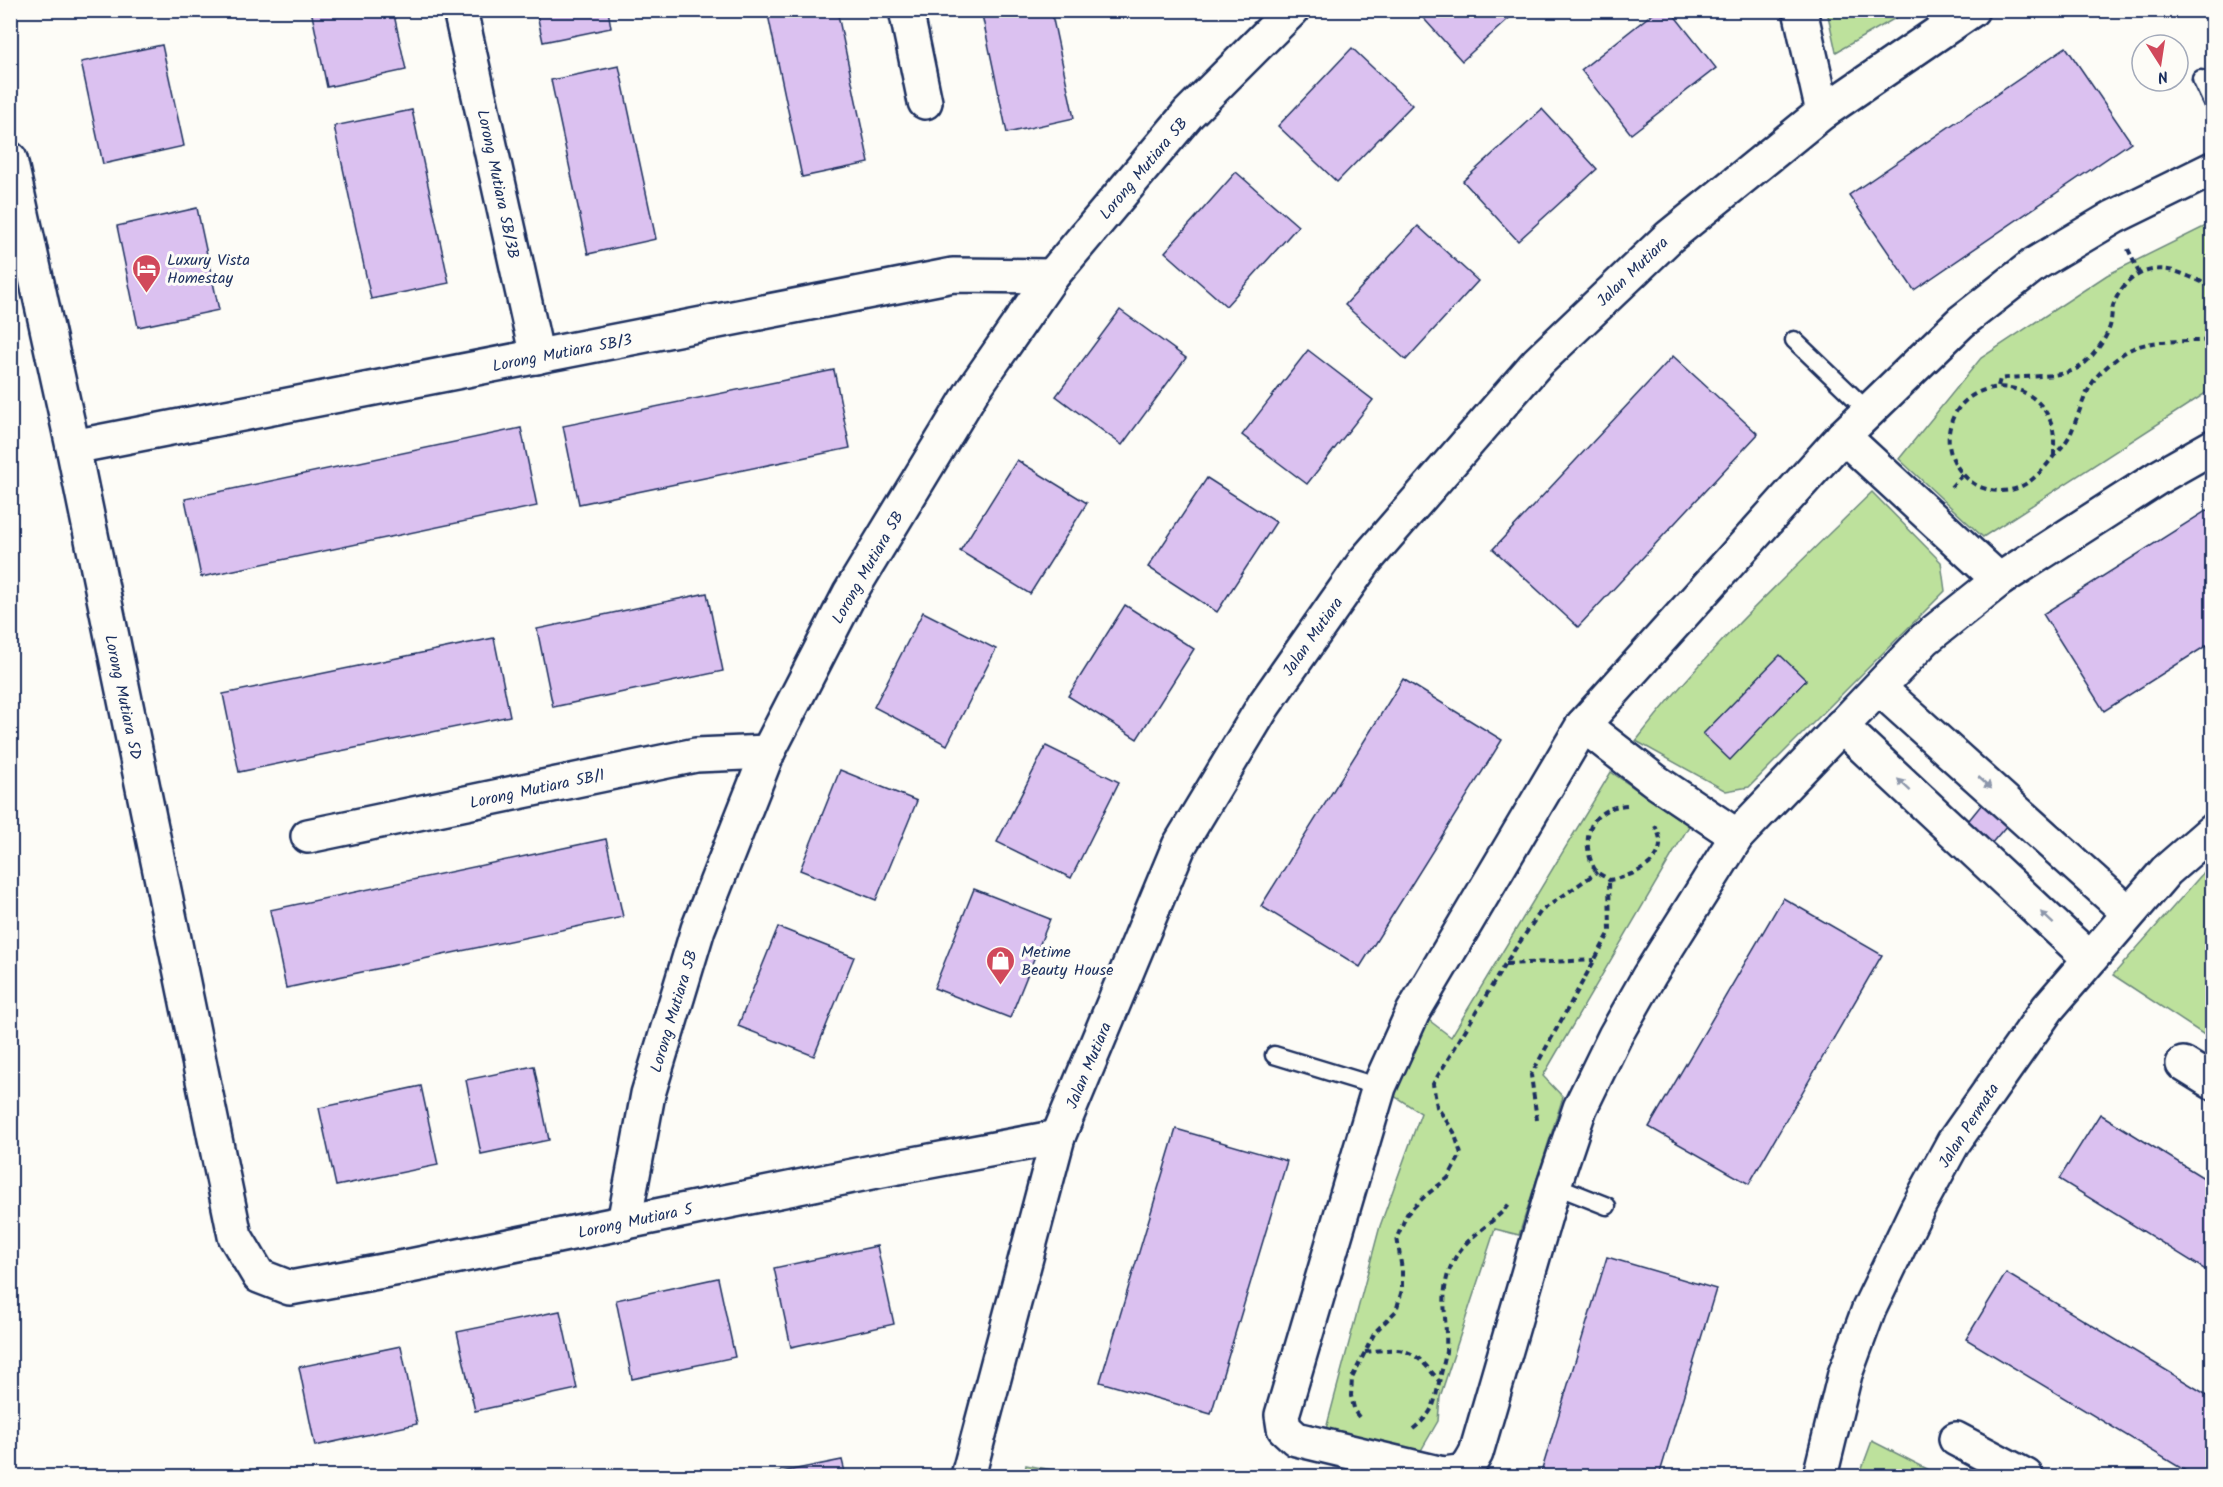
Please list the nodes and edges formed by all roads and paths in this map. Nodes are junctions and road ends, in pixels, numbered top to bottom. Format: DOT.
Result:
graph roads {
  1 [pos="460,10"];
  2 [pos="906,10"];
  3 [pos="1292,10"];
  4 [pos="1800,10"];
  5 [pos="1972,10"];
  6 [pos="2201,78"];
  7 [pos="925,102"];
  8 [pos="2212,102"];
  9 [pos="1823,112"];
  10 [pos="10,159"];
  11 [pos="2212,169"];
  12 [pos="1052,276"];
  13 [pos="2212,286"];
  14 [pos="1794,340"];
  15 [pos="2212,340"];
  16 [pos="537,357"];
  17 [pos="1998,386"];
  18 [pos="1867,410"];
  19 [pos="1843,436"];
  20 [pos="73,447"];
  21 [pos="2212,447"];
  22 [pos="2054,456"];
  23 [pos="1999,580"];
  24 [pos="1879,688"];
  25 [pos="1583,725"];
  26 [pos="1841,726"];
  27 [pos="768,752"];
  28 [pos="1649,796"];
  29 [pos="2212,831"];
  30 [pos="308,836"];
  31 [pos="1737,836"];
  32 [pos="1597,872"];
  33 [pos="1609,880"];
  34 [pos="2129,913"];
  35 [pos="2089,958"];
  36 [pos="1595,960"];
  37 [pos="1505,964"];
  38 [pos="1274,1055"];
  39 [pos="2183,1064"];
  40 [pos="2212,1082"];
  41 [pos="1379,1087"];
  42 [pos="1537,1124"];
  43 [pos="1058,1137"];
  44 [pos="1554,1185"];
  45 [pos="1513,1199"];
  46 [pos="1607,1206"];
  47 [pos="624,1222"];
  48 [pos="235,1236"];
  49 [pos="1365,1353"];
  50 [pos="1439,1381"];
  51 [pos="1363,1423"];
  52 [pos="1403,1432"];
  53 [pos="1956,1438"];
  54 [pos="968,1476"];
  55 [pos="1820,1476"];
  56 [pos="2026,1476"];
  1 -- 16 [label="street, Lorong Mutiara 5B/3B"];
  2 -- 7 [label="street"];
  3 -- 12 [label="street, Lorong Mutiara 5B"];
  4 -- 9 [label="street"];
  5 -- 9 [label="street, Jalan Mutiara"];
  6 -- 8 [label="lane"];
  9 -- 43 [label="street, Jalan Mutiara"];
  10 -- 20 [label="street, Lorong Mutiara 5D"];
  11 -- 18 [label="street"];
  12 -- 16 [label="street, Lorong Mutiara 5B/3"];
  12 -- 27 [label="street, Lorong Mutiara 5B"];
  13 -- 17 [label="path"];
  14 -- 18 [label="lane"];
  15 -- 22 [label="path"];
  16 -- 20 [label="street, Lorong Mutiara 5B/3"];
  17 -- 22 [label="path"];
  17 -- 22 [label="path"];
  18 -- 19 [label="street"];
  19 -- 23 [label="street"];
  19 -- 25 [label="street"];
  20 -- 48 [label="street, Lorong Mutiara 5D"];
  21 -- 23 [label="street"];
  23 -- 24 [label="street"];
  24 -- 26 [label="street"];
  24 -- 34 [label="street, one-way"];
  25 -- 28 [label="street"];
  25 -- 41 [label="street"];
  26 -- 31 [label="street"];
  35 -- 26 [label="street, one-way"];
  27 -- 30 [label="street, Lorong Mutiara 5B/1"];
  27 -- 47 [label="street, Lorong Mutiara 5B"];
  28 -- 31 [label="street"];
  28 -- 32 [label="path"];
  28 -- 33 [label="path"];
  29 -- 34 [label="street, Jalan Permata"];
  31 -- 44 [label="street"];
  32 -- 33 [label="path"];
  32 -- 37 [label="path"];
  33 -- 36 [label="path"];
  34 -- 35 [label="street, Jalan Permata"];
  35 -- 55 [label="street, Jalan Permata"];
  36 -- 37 [label="path"];
  36 -- 42 [label="path"];
  37 -- 49 [label="path"];
  38 -- 41 [label="lane"];
  39 -- 40 [label="street"];
  41 -- 44 [label="street"];
  43 -- 47 [label="street, Lorong Mutiara 5"];
  43 -- 54 [label="street, Jalan Mutiara"];
  44 -- 46 [label="lane"];
  45 -- 50 [label="path"];
  47 -- 48 [label="street, Lorong Mutiara 5"];
  49 -- 50 [label="path"];
  49 -- 51 [label="path"];
  50 -- 52 [label="path"];
  53 -- 56 [label="street"];
}
